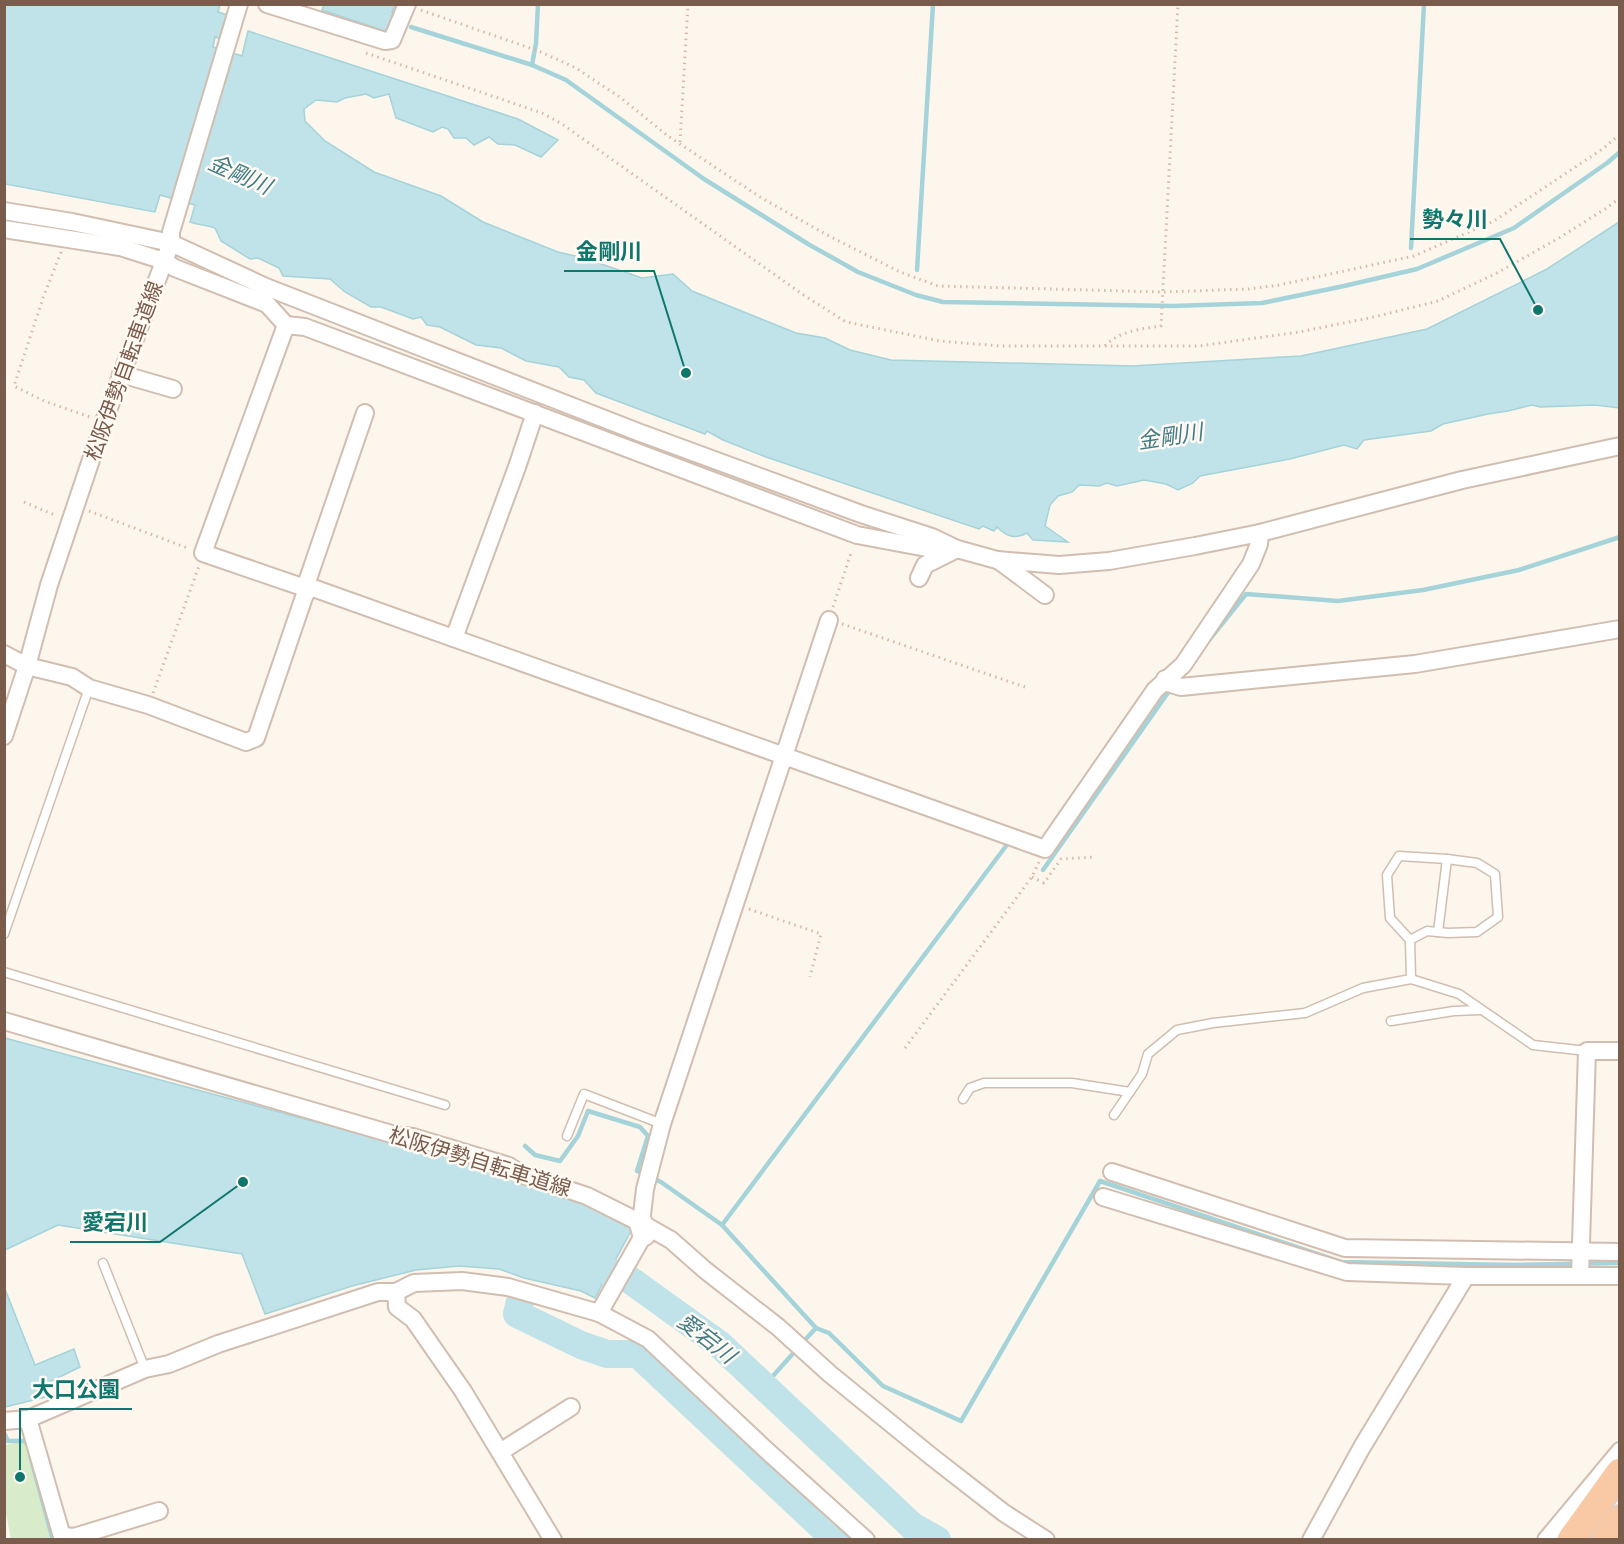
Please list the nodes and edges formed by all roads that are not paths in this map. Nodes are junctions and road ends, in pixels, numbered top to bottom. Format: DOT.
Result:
graph roads {
  1 [pos="407,5"];
  2 [pos="251,7"];
  3 [pos="4,211"];
  4 [pos="4,229"];
  5 [pos="171,237"];
  6 [pos="164,261"];
  7 [pos="286,326"];
  8 [pos="121,374"];
  9 [pos="173,389"];
  10 [pos="365,413"];
  11 [pos="535,413"];
  12 [pos="1620,446"];
  13 [pos="1260,533"];
  14 [pos="957,549"];
  15 [pos="997,560"];
  16 [pos="919,578"];
  17 [pos="308,589"];
  18 [pos="1045,595"];
  19 [pos="829,620"];
  20 [pos="1620,629"];
  21 [pos="454,638"];
  22 [pos="4,654"];
  23 [pos="27,666"];
  24 [pos="1172,683"];
  25 [pos="89,688"];
  26 [pos="4,736"];
  27 [pos="783,757"];
  28 [pos="1447,859"];
  29 [pos="1438,932"];
  30 [pos="4,934"];
  31 [pos="1410,940"];
  32 [pos="4,972"];
  33 [pos="1410,979"];
  34 [pos="1480,1010"];
  35 [pos="4,1021"];
  36 [pos="1391,1021"];
  37 [pos="1587,1051"];
  38 [pos="1620,1051"];
  39 [pos="1130,1092"];
  40 [pos="963,1099"];
  41 [pos="445,1105"];
  42 [pos="1114,1115"];
  43 [pos="662,1124"];
  44 [pos="567,1136"];
  45 [pos="1112,1172"];
  46 [pos="1103,1197"];
  47 [pos="642,1228"];
  48 [pos="1620,1252"];
  49 [pos="103,1263"];
  50 [pos="1581,1264"];
  51 [pos="1466,1276"];
  52 [pos="1620,1276"];
  53 [pos="396,1292"];
  54 [pos="599,1313"];
  55 [pos="145,1369"];
  56 [pos="571,1407"];
  57 [pos="28,1419"];
  58 [pos="4,1421"];
  59 [pos="1620,1451"];
  60 [pos="500,1452"];
  61 [pos="1620,1472"];
  62 [pos="159,1511"];
  63 [pos="1620,1519"];
  64 [pos="63,1538"];
  65 [pos="553,1539"];
  66 [pos="866,1539"];
  67 [pos="1046,1539"];
  68 [pos="1311,1539"];
  69 [pos="1546,1539"];
  70 [pos="1571,1539"];
  71 [pos="1605,1539"];
  1 -- 2 [label="street"];
  2 -- 5 [label="street, 松阪伊勢自転車道線"];
  3 -- 5 [label="street"];
  4 -- 6 [label="street"];
  5 -- 6 [label="street, 松阪伊勢自転車道線"];
  5 -- 14 [label="street"];
  6 -- 7 [label="street"];
  6 -- 8 [label="street, 松阪伊勢自転車道線"];
  7 -- 11 [label="street"];
  7 -- 17 [label="street"];
  8 -- 9 [label="street"];
  8 -- 23 [label="street, 松阪伊勢自転車道線"];
  10 -- 17 [label="street"];
  11 -- 14 [label="street"];
  11 -- 21 [label="street"];
  12 -- 13 [label="street"];
  13 -- 15 [label="street"];
  13 -- 24 [label="street"];
  14 -- 15 [label="street"];
  14 -- 16 [label="street"];
  15 -- 18 [label="street"];
  17 -- 21 [label="street"];
  17 -- 25 [label="street"];
  19 -- 27 [label="street"];
  20 -- 24 [label="street"];
  21 -- 27 [label="street"];
  22 -- 23 [label="street"];
  23 -- 25 [label="street"];
  23 -- 26 [label="street, 松阪伊勢自転車道線"];
  24 -- 27 [label="street"];
  25 -- 30 [label="lane"];
  27 -- 43 [label="street"];
  28 -- 29 [label="lane"];
  28 -- 29 [label="lane"];
  28 -- 31 [label="lane"];
  29 -- 31 [label="lane"];
  31 -- 33 [label="lane"];
  32 -- 41 [label="lane"];
  33 -- 34 [label="lane"];
  33 -- 39 [label="lane"];
  34 -- 36 [label="lane"];
  34 -- 37 [label="lane"];
  35 -- 47 [label="street, 松阪伊勢自転車道線"];
  37 -- 38 [label="street"];
  37 -- 50 [label="street"];
  39 -- 40 [label="lane"];
  39 -- 42 [label="lane"];
  43 -- 44 [label="lane"];
  43 -- 47 [label="street"];
  45 -- 50 [label="street"];
  46 -- 51 [label="street"];
  47 -- 54 [label="street"];
  47 -- 67 [label="street, 松阪伊勢自転車道線"];
  48 -- 50 [label="street"];
  49 -- 55 [label="lane"];
  50 -- 51 [label="street"];
  50 -- 52 [label="street"];
  51 -- 68 [label="street"];
  53 -- 54 [label="street"];
  53 -- 55 [label="street"];
  53 -- 60 [label="street"];
  54 -- 66 [label="street"];
  55 -- 57 [label="street"];
  56 -- 60 [label="street"];
  57 -- 58 [label="street"];
  57 -- 64 [label="street"];
  59 -- 69 [label="street"];
  60 -- 65 [label="street"];
  61 -- 70 [label="highway"];
  62 -- 64 [label="street"];
  63 -- 71 [label="highway"];
}
